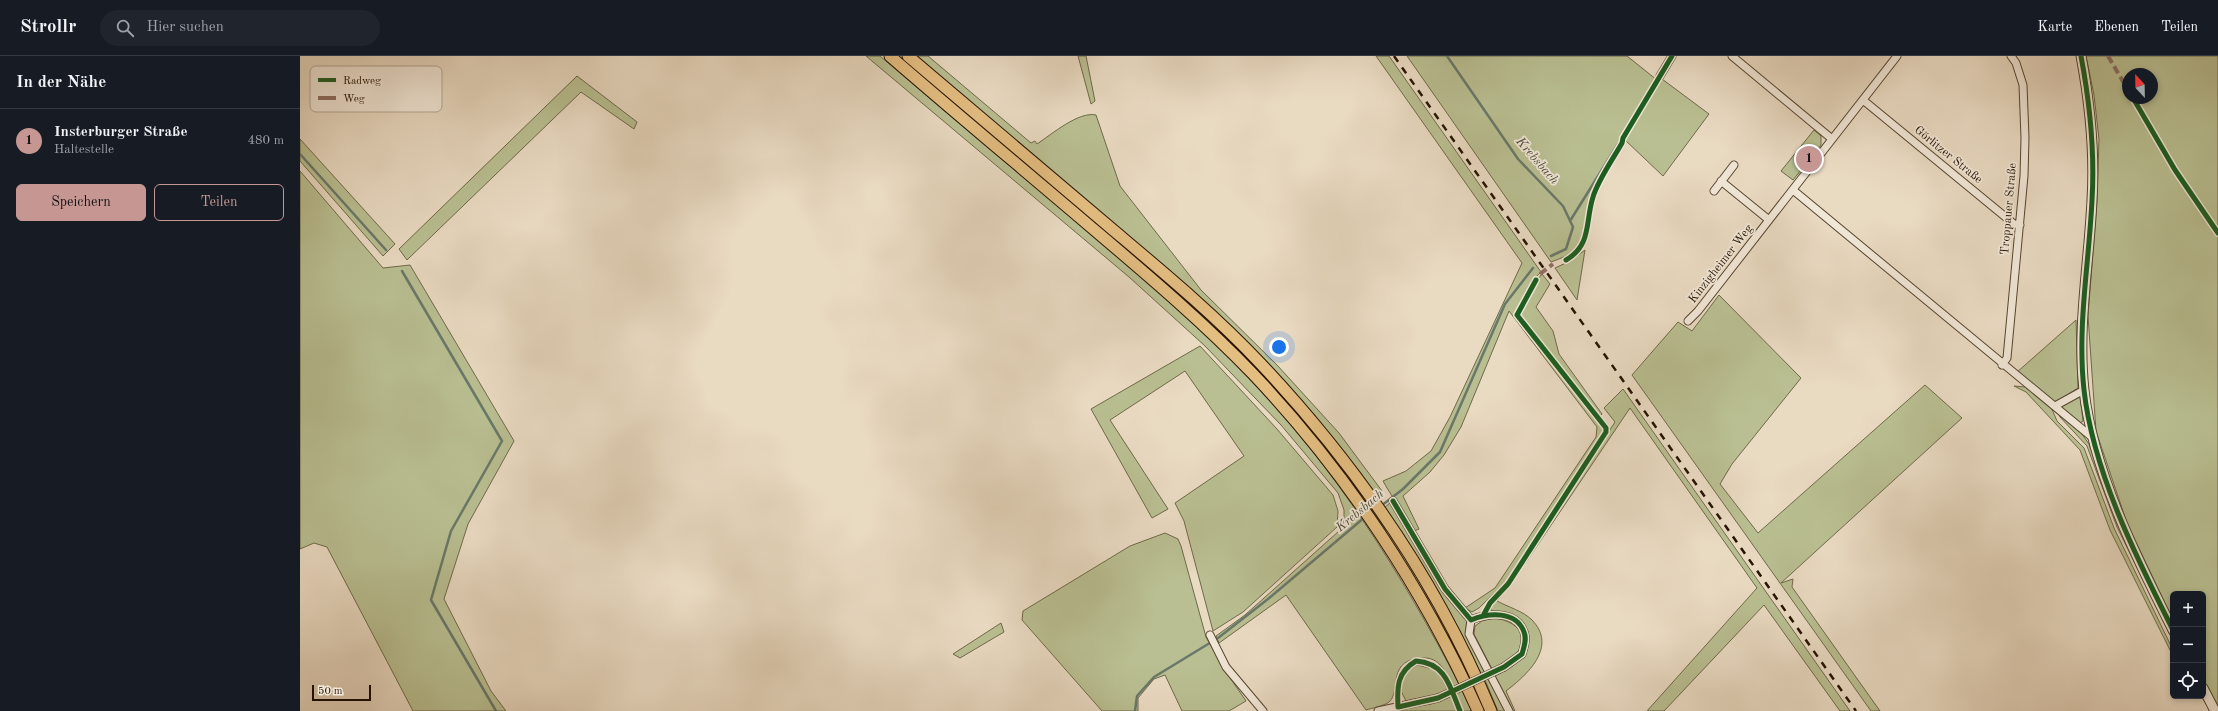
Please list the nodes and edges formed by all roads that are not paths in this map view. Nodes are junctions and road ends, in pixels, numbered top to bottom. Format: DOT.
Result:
graph roads {
  1 [pos="890,56"];
  2 [pos="908,56"];
  3 [pos="1672,56"];
  4 [pos="1732,56"];
  5 [pos="1897,56"];
  6 [pos="2011,56"];
  7 [pos="2081,56"];
  8 [pos="1660,76"];
  9 [pos="1863,100"];
  10 [pos="1832,140"];
  11 [pos="1734,165"];
  12 [pos="1721,181"];
  13 [pos="1714,190"];
  14 [pos="1793,190"];
  15 [pos="1770,220"];
  16 [pos="2020,225"];
  17 [pos="1688,321"];
  18 [pos="2002,365"];
  19 [pos="2084,390"];
  20 [pos="2055,406"];
  21 [pos="2094,439"];
  22 [pos="1393,501"];
  23 [pos="1471,620"];
  24 [pos="2172,627"];
  25 [pos="1210,635"];
  26 [pos="2206,694"];
  27 [pos="1264,711"];
  28 [pos="1378,711"];
  29 [pos="1478,711"];
  30 [pos="1491,711"];
  31 [pos="1509,711"];
  32 [pos="2215,711"];
  1 -- 29 [label="highway"];
  2 -- 30 [label="highway"];
  3 -- 8 [label="street"];
  4 -- 10 [label="street"];
  5 -- 9 [label="street, Kinzigheimer Weg"];
  6 -- 16 [label="street, Troppauer Straße"];
  7 -- 19 [label="street"];
  9 -- 10 [label="street, Kinzigheimer Weg"];
  9 -- 16 [label="street, Görlitzer Straße"];
  10 -- 14 [label="street, Kinzigheimer Weg"];
  11 -- 12 [label="street"];
  12 -- 13 [label="street"];
  12 -- 15 [label="street, Kinzigheimer Weg"];
  14 -- 15 [label="street, Kinzigheimer Weg"];
  14 -- 18 [label="street"];
  15 -- 17 [label="street, Kinzigheimer Weg"];
  16 -- 18 [label="street, Troppauer Straße"];
  18 -- 20 [label="street"];
  19 -- 20 [label="street"];
  19 -- 21 [label="street"];
  20 -- 21 [label="street"];
  21 -- 24 [label="street"];
  22 -- 23 [label="street"];
  23 -- 28 [label="street, bridge"];
  23 -- 31 [label="street"];
  25 -- 27 [label="street"];
  26 -- 32 [label="street"];
}
